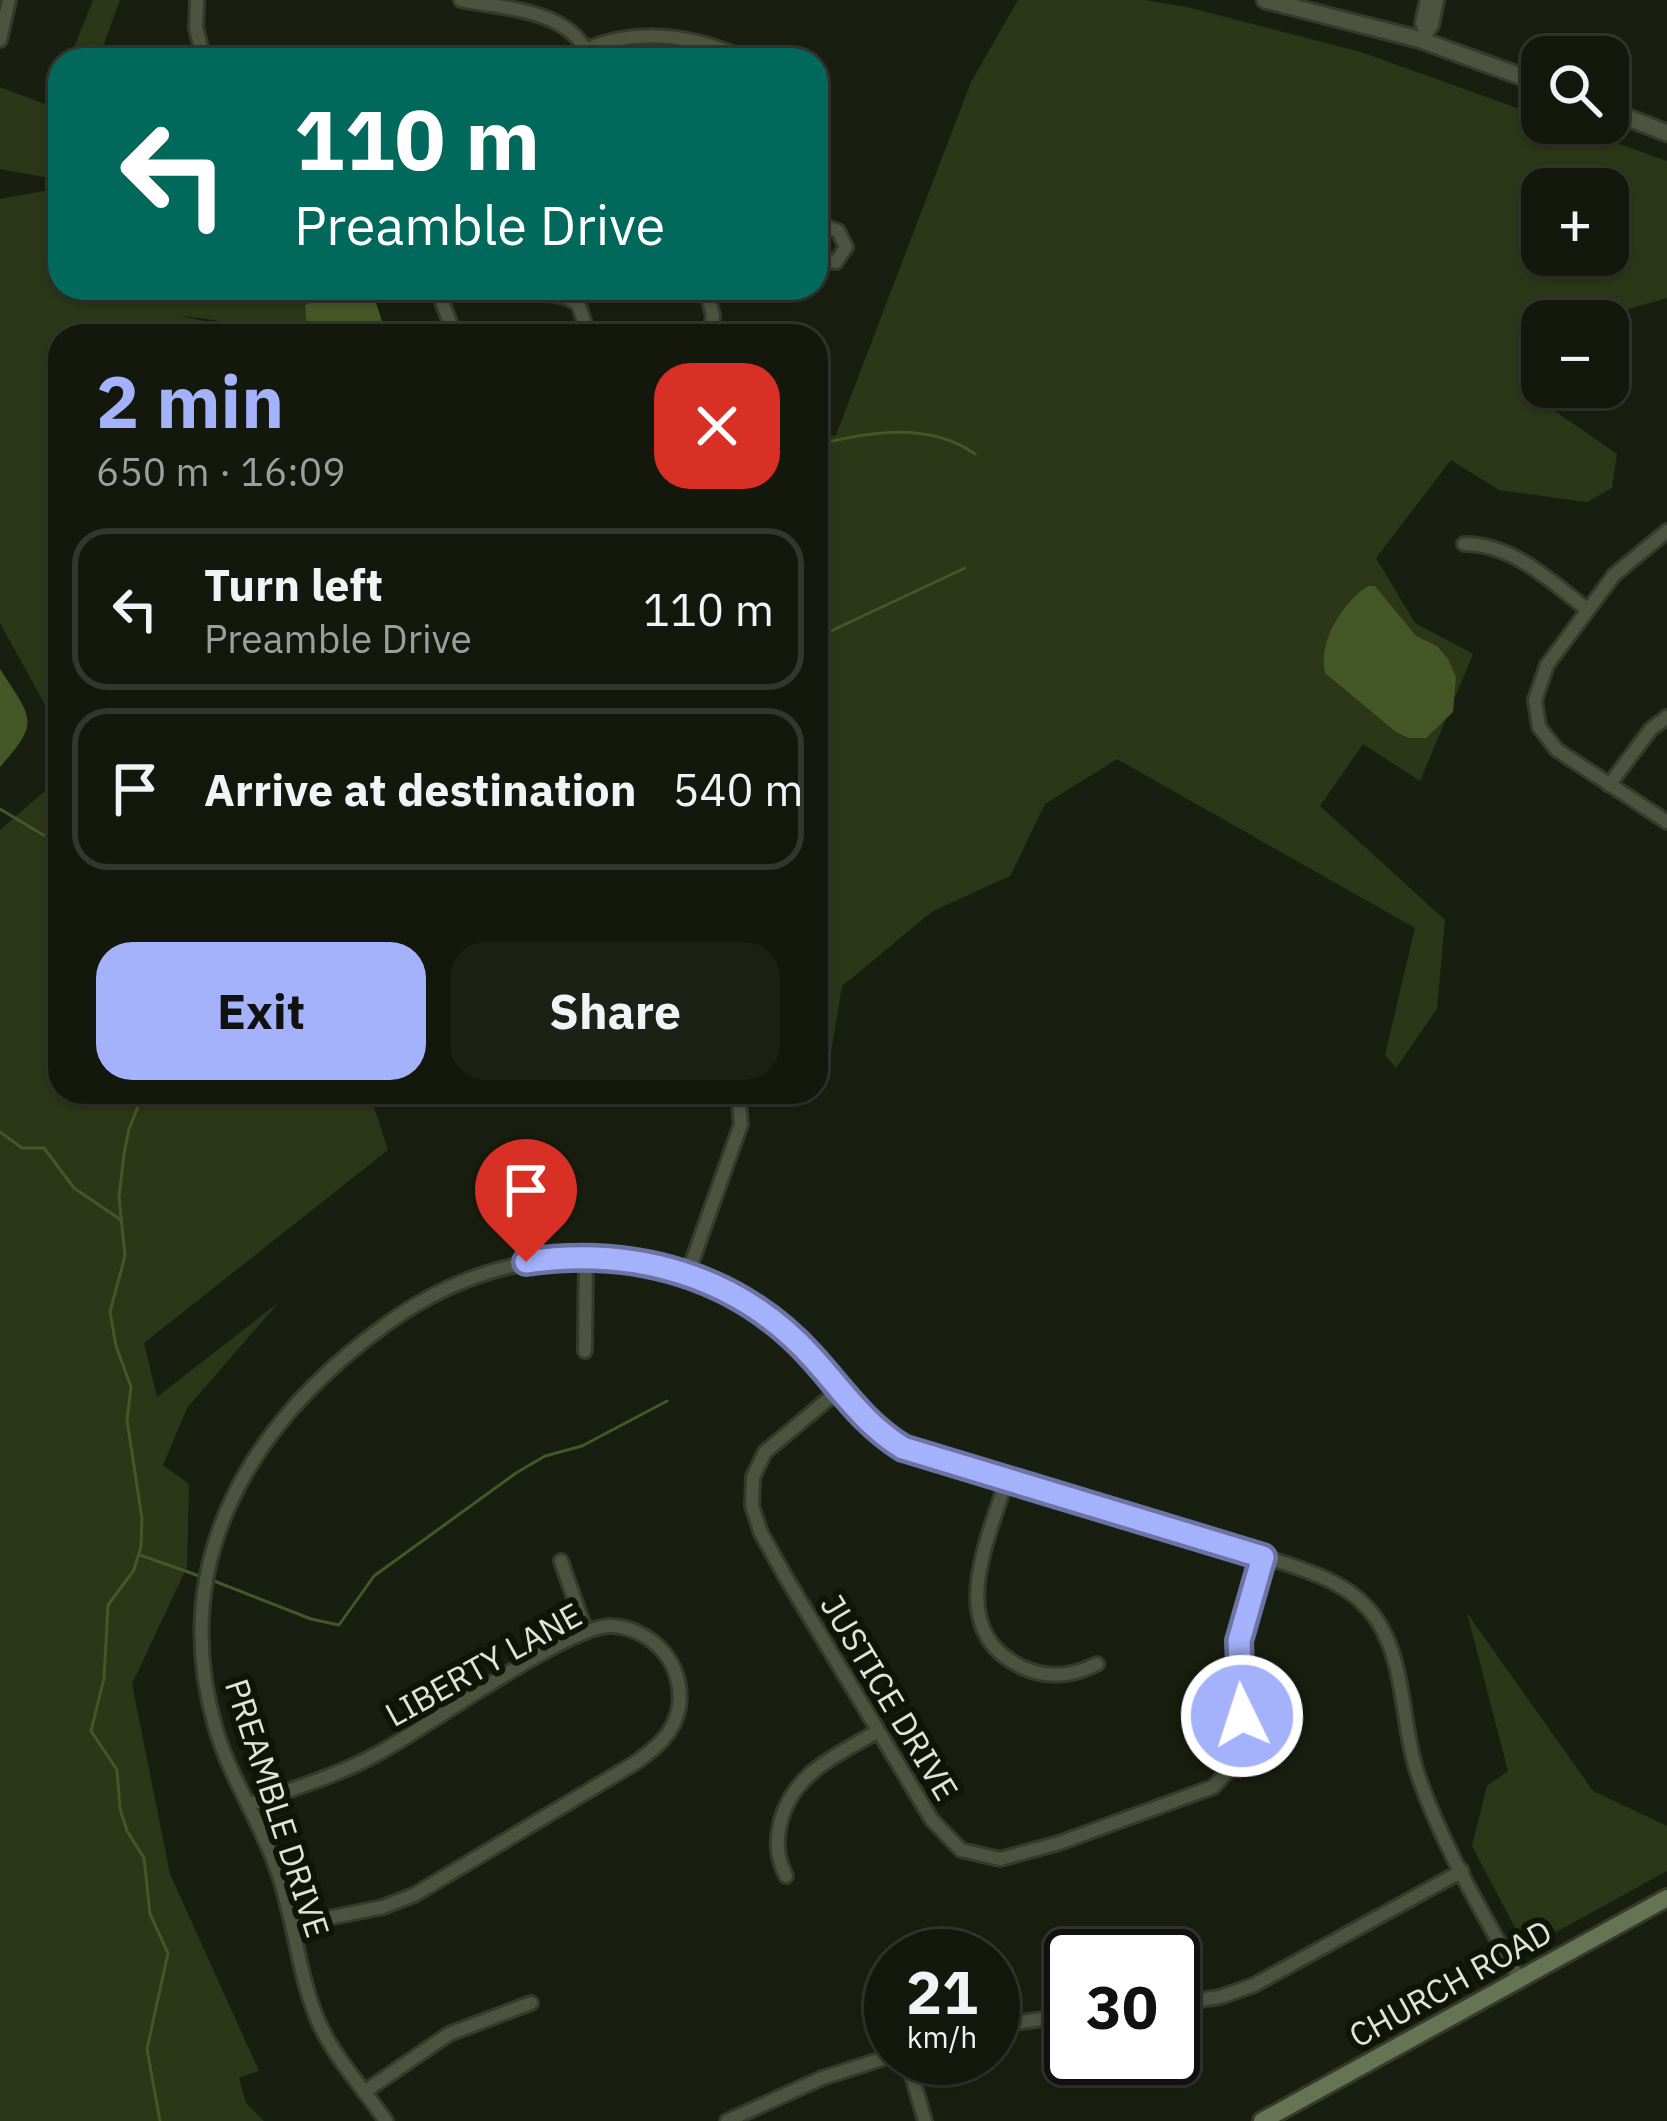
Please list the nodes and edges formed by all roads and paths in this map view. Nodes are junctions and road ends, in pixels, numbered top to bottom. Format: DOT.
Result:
graph roads {
  1 [pos="8,0"];
  2 [pos="197,0"];
  3 [pos="461,0"];
  4 [pos="1265,0"];
  5 [pos="1427,0"];
  6 [pos="1437,0"];
  7 [pos="1423,36"];
  8 [pos="0,40"];
  9 [pos="201,48"];
  10 [pos="584,48"];
  11 [pos="600,48"];
  12 [pos="714,48"];
  13 [pos="1521,76"];
  14 [pos="1629,118"];
  15 [pos="1667,133"];
  16 [pos="828,228"];
  17 [pos="828,263"];
  18 [pos="572,300"];
  19 [pos="576,300"];
  20 [pos="577,304"];
  21 [pos="584,324"];
  22 [pos="1667,531"];
  23 [pos="1464,544"];
  24 [pos="1588,610"];
  25 [pos="1667,717"];
  26 [pos="1609,785"];
  27 [pos="1667,822"];
  28 [pos="739,1104"];
  29 [pos="586,1256"];
  30 [pos="688,1274"];
  31 [pos="585,1351"];
  32 [pos="839,1390"];
  33 [pos="1006,1481"];
  34 [pos="1263,1557"];
  35 [pos="561,1561"];
  36 [pos="586,1632"];
  37 [pos="1097,1664"];
  38 [pos="878,1730"];
  39 [pos="248,1805"];
  40 [pos="1462,1871"];
  41 [pos="786,1876"];
  42 [pos="1667,1898"];
  43 [pos="292,1925"];
  44 [pos="1520,1979"];
  45 [pos="1200,2000"];
  46 [pos="531,2003"];
  47 [pos="864,2065"];
  48 [pos="915,2085"];
  49 [pos="364,2092"];
  50 [pos="386,2121"];
  51 [pos="727,2121"];
  52 [pos="925,2121"];
  53 [pos="1262,2121"];
  1 -- 8 [label="street"];
  2 -- 9 [label="street"];
  3 -- 10 [label="street"];
  4 -- 7 [label="street"];
  5 -- 7 [label="street"];
  6 -- 7 [label="street"];
  7 -- 13 [label="street"];
  11 -- 12 [label="street"];
  14 -- 15 [label="street"];
  16 -- 17 [label="street"];
  18 -- 20 [label="street"];
  19 -- 20 [label="street"];
  20 -- 21 [label="street"];
  22 -- 24 [label="street"];
  23 -- 24 [label="street"];
  24 -- 26 [label="street"];
  25 -- 26 [label="street"];
  26 -- 27 [label="street"];
  28 -- 30 [label="street"];
  29 -- 30 [label="street, PREAMBLE DRIVE"];
  29 -- 31 [label="street"];
  29 -- 39 [label="street, PREAMBLE DRIVE"];
  30 -- 32 [label="street, PREAMBLE DRIVE"];
  32 -- 33 [label="street, PREAMBLE DRIVE"];
  32 -- 38 [label="street, JUSTICE DRIVE"];
  33 -- 34 [label="street, PREAMBLE DRIVE"];
  33 -- 37 [label="street"];
  34 -- 38 [label="street, JUSTICE DRIVE"];
  34 -- 40 [label="street, PREAMBLE DRIVE"];
  35 -- 36 [label="street"];
  36 -- 39 [label="street, LIBERTY LANE"];
  36 -- 43 [label="street, LIBERTY LANE"];
  38 -- 41 [label="street"];
  39 -- 43 [label="street, PREAMBLE DRIVE"];
  40 -- 44 [label="street, PREAMBLE DRIVE"];
  40 -- 45 [label="street"];
  42 -- 44 [label="main road, CHURCH ROAD"];
  43 -- 49 [label="street, PREAMBLE DRIVE"];
  44 -- 53 [label="main road, CHURCH ROAD"];
  46 -- 49 [label="street"];
  47 -- 51 [label="street"];
  48 -- 52 [label="street"];
  49 -- 50 [label="street, PREAMBLE DRIVE"];
}
